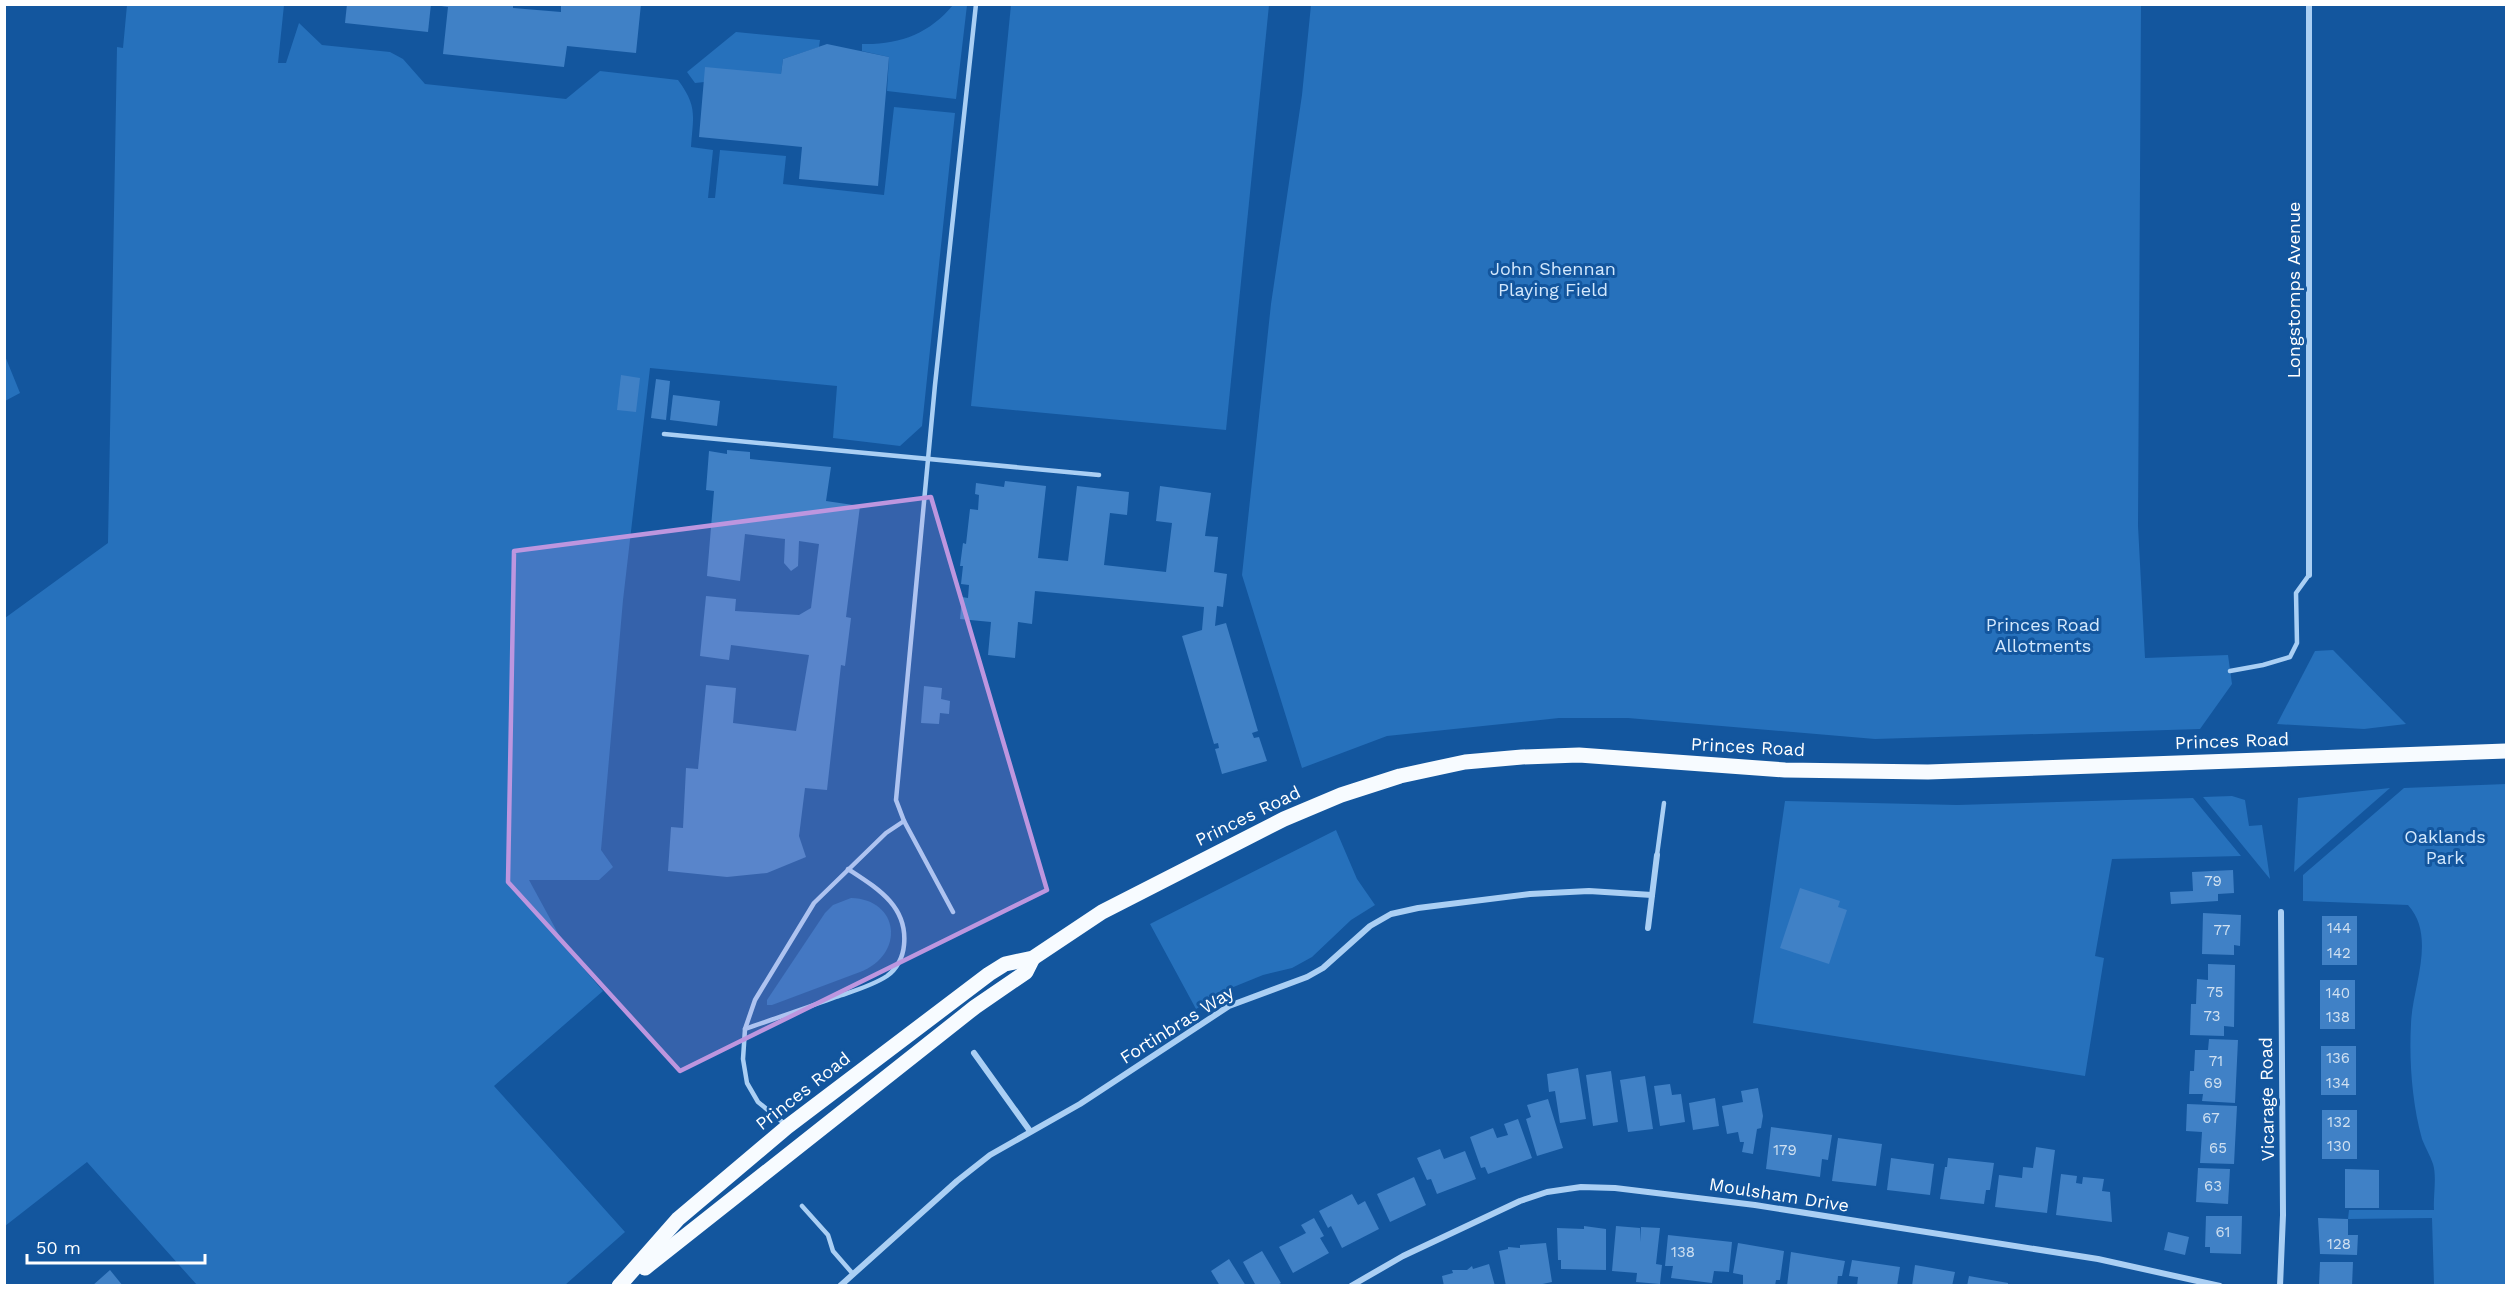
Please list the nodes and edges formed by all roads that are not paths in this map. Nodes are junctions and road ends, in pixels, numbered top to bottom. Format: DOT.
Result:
graph roads {
  1 [pos="976,4"];
  2 [pos="2309,4"];
  3 [pos="664,434"];
  4 [pos="929,459"];
  5 [pos="1099,475"];
  6 [pos="2309,575"];
  7 [pos="2230,671"];
  8 [pos="2506,751"];
  9 [pos="1664,803"];
  10 [pos="904,821"];
  11 [pos="1657,855"];
  12 [pos="848,869"];
  13 [pos="1652,895"];
  14 [pos="953,912"];
  15 [pos="2281,912"];
  16 [pos="1648,928"];
  17 [pos="1034,958"];
  18 [pos="745,1029"];
  19 [pos="974,1053"];
  20 [pos="788,1127"];
  21 [pos="1030,1131"];
  22 [pos="802,1206"];
  23 [pos="853,1274"];
  24 [pos="621,1286"];
  25 [pos="840,1286"];
  26 [pos="1351,1286"];
  27 [pos="2220,1286"];
  28 [pos="2280,1286"];
  1 -- 4 [label="lane"];
  2 -- 6 [label="street, Longstomps Avenue"];
  3 -- 4 [label="lane"];
  4 -- 5 [label="lane"];
  4 -- 10 [label="lane"];
  6 -- 7 [label="lane"];
  8 -- 17 [label="main road, Princes Road"];
  9 -- 11 [label="lane"];
  10 -- 12 [label="lane"];
  10 -- 14 [label="lane"];
  11 -- 13 [label="street"];
  12 -- 18 [label="lane"];
  12 -- 18 [label="lane"];
  13 -- 16 [label="street"];
  13 -- 21 [label="street, Fortinbras Way"];
  15 -- 28 [label="street, Vicarage Road"];
  17 -- 20 [label="main road, Princes Road"];
  17 -- 24 [label="main road, Princes Road"];
  18 -- 20 [label="lane"];
  19 -- 21 [label="street"];
  20 -- 24 [label="main road, Princes Road"];
  21 -- 23 [label="street, Fortinbras Way"];
  22 -- 23 [label="lane"];
  23 -- 25 [label="street, Fortinbras Way"];
  26 -- 27 [label="street, Moulsham Drive"];
}
